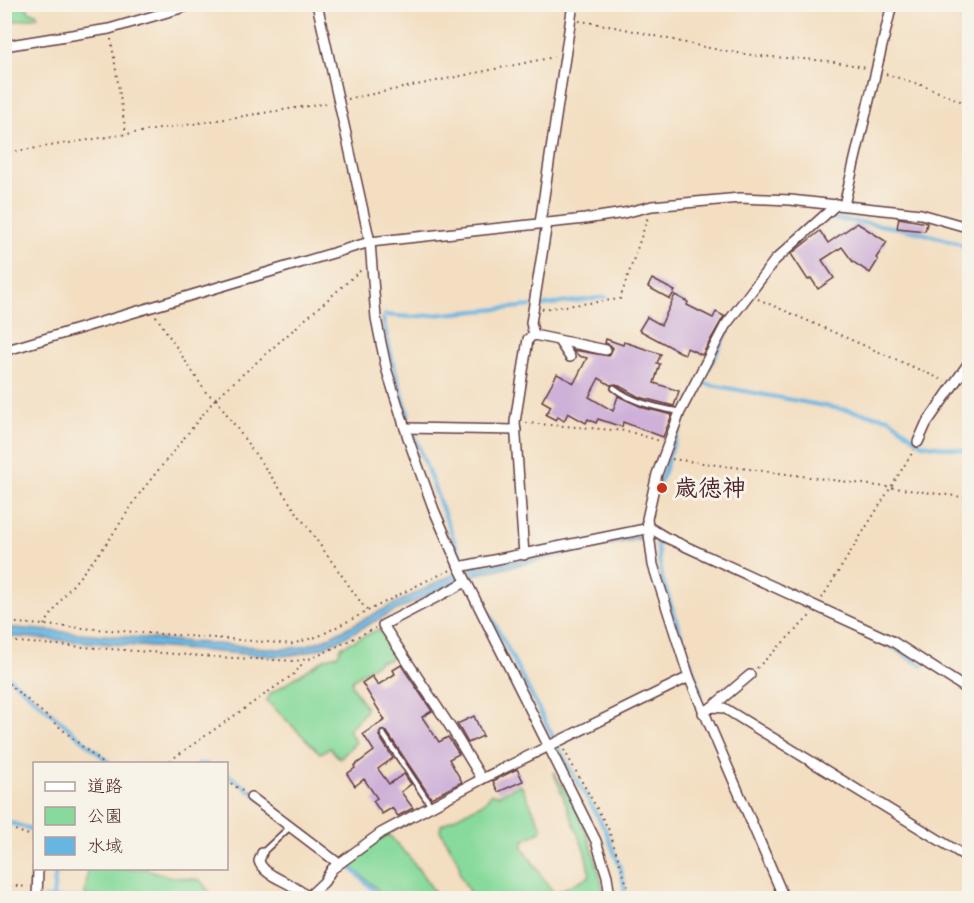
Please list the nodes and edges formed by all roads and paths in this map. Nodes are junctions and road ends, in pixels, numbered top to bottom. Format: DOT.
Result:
graph roads {
  1 [pos="195,4"];
  2 [pos="317,4"];
  3 [pos="573,4"];
  4 [pos="892,4"];
  5 [pos="571,19"];
  6 [pos="109,29"];
  7 [pos="4,46"];
  8 [pos="565,58"];
  9 [pos="875,71"];
  10 [pos="339,101"];
  11 [pos="969,105"];
  12 [pos="126,134"];
  13 [pos="4,153"];
  14 [pos="841,205"];
  15 [pos="652,206"];
  16 [pos="543,223"];
  17 [pos="969,228"];
  18 [pos="370,242"];
  19 [pos="372,265"];
  20 [pos="747,294"];
  21 [pos="151,308"];
  22 [pos="533,310"];
  23 [pos="534,335"];
  24 [pos="559,340"];
  25 [pos="606,350"];
  26 [pos="4,351"];
  27 [pos="570,357"];
  28 [pos="969,361"];
  29 [pos="953,386"];
  30 [pos="614,388"];
  31 [pos="216,398"];
  32 [pos="680,411"];
  33 [pos="516,426"];
  34 [pos="405,428"];
  35 [pos="918,442"];
  36 [pos="668,443"];
  37 [pos="663,458"];
  38 [pos="891,488"];
  39 [pos="969,498"];
  40 [pos="650,528"];
  41 [pos="524,555"];
  42 [pos="460,568"];
  43 [pos="466,581"];
  44 [pos="815,608"];
  45 [pos="368,611"];
  46 [pos="4,622"];
  47 [pos="382,625"];
  48 [pos="44,626"];
  49 [pos="4,641"];
  50 [pos="302,660"];
  51 [pos="750,675"];
  52 [pos="689,677"];
  53 [pos="4,680"];
  54 [pos="969,691"];
  55 [pos="712,707"];
  56 [pos="703,713"];
  57 [pos="382,734"];
  58 [pos="559,740"];
  59 [pos="549,745"];
  60 [pos="101,762"];
  61 [pos="168,762"];
  62 [pos="482,779"];
  63 [pos="228,781"];
  64 [pos="251,797"];
  65 [pos="431,806"];
  66 [pos="4,826"];
  67 [pos="291,826"];
  68 [pos="33,837"];
  69 [pos="262,853"];
  70 [pos="969,859"];
  71 [pos="338,863"];
  72 [pos="38,870"];
  73 [pos="4,885"];
  74 [pos="36,888"];
  75 [pos="37,898"];
  76 [pos="307,898"];
  77 [pos="610,898"];
  78 [pos="634,898"];
  79 [pos="784,898"];
  1 -- 6 [label="street"];
  2 -- 10 [label="street"];
  3 -- 5 [label="street"];
  4 -- 9 [label="street"];
  5 -- 8 [label="street"];
  5 -- 9 [label="path"];
  6 -- 7 [label="street"];
  6 -- 12 [label="path"];
  8 -- 10 [label="path"];
  8 -- 16 [label="street"];
  9 -- 11 [label="path"];
  9 -- 14 [label="street"];
  10 -- 12 [label="path"];
  10 -- 18 [label="street"];
  12 -- 13 [label="path"];
  14 -- 15 [label="street"];
  14 -- 17 [label="street"];
  14 -- 20 [label="street"];
  15 -- 16 [label="street"];
  15 -- 22 [label="path"];
  16 -- 18 [label="street"];
  16 -- 22 [label="street"];
  18 -- 19 [label="street"];
  18 -- 21 [label="street"];
  19 -- 31 [label="path"];
  19 -- 34 [label="street"];
  20 -- 29 [label="path"];
  20 -- 32 [label="street"];
  21 -- 26 [label="street"];
  21 -- 31 [label="path"];
  22 -- 23 [label="street"];
  23 -- 24 [label="street"];
  23 -- 33 [label="street"];
  24 -- 25 [label="street"];
  24 -- 27 [label="street"];
  28 -- 29 [label="street"];
  29 -- 35 [label="street"];
  30 -- 32 [label="lane"];
  31 -- 45 [label="path"];
  31 -- 48 [label="path"];
  32 -- 36 [label="street"];
  33 -- 34 [label="street"];
  33 -- 36 [label="path"];
  33 -- 41 [label="street"];
  34 -- 42 [label="street"];
  35 -- 38 [label="path"];
  36 -- 37 [label="street"];
  37 -- 38 [label="path"];
  37 -- 40 [label="street"];
  38 -- 39 [label="path"];
  38 -- 44 [label="path"];
  40 -- 41 [label="street"];
  40 -- 44 [label="street"];
  40 -- 52 [label="street"];
  41 -- 42 [label="street"];
  42 -- 43 [label="street"];
  42 -- 45 [label="path"];
  43 -- 47 [label="street"];
  43 -- 59 [label="street"];
  44 -- 51 [label="path"];
  44 -- 54 [label="street"];
  45 -- 48 [label="path"];
  46 -- 48 [label="path"];
  47 -- 50 [label="path"];
  47 -- 62 [label="street"];
  49 -- 50 [label="path"];
  50 -- 61 [label="path"];
  51 -- 55 [label="street"];
  52 -- 56 [label="street"];
  52 -- 58 [label="street"];
  53 -- 60 [label="path"];
  55 -- 56 [label="street"];
  55 -- 70 [label="street"];
  56 -- 79 [label="street"];
  57 -- 65 [label="lane"];
  58 -- 59 [label="street"];
  58 -- 78 [label="path"];
  59 -- 62 [label="street"];
  59 -- 77 [label="street"];
  62 -- 65 [label="street"];
  63 -- 64 [label="path"];
  64 -- 67 [label="street"];
  65 -- 71 [label="street"];
  66 -- 68 [label="path"];
  67 -- 69 [label="lane"];
  67 -- 71 [label="street"];
  69 -- 76 [label="street"];
  71 -- 76 [label="street"];
  72 -- 74 [label="street"];
  73 -- 74 [label="path"];
  74 -- 75 [label="street"];
}
